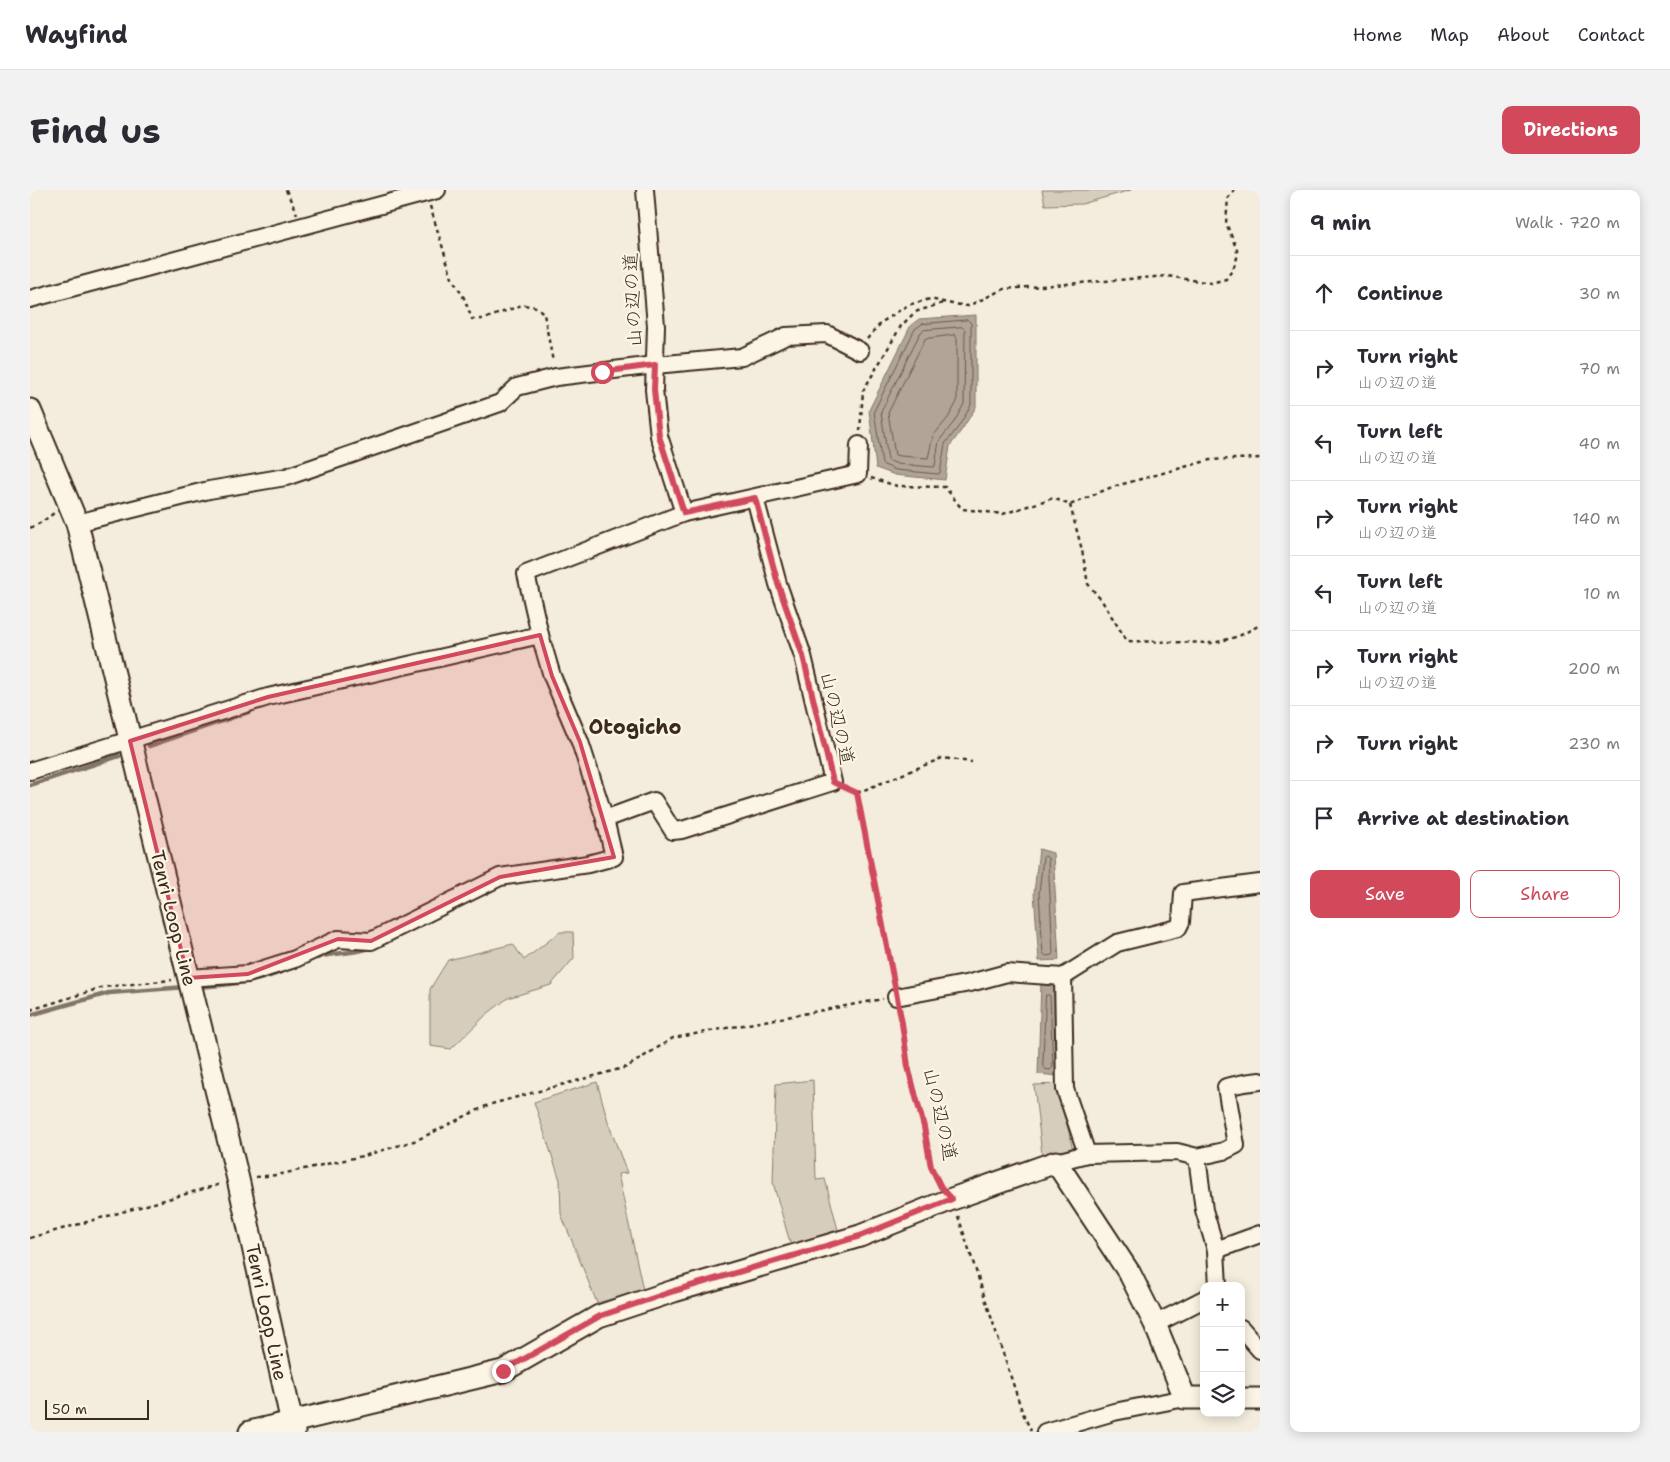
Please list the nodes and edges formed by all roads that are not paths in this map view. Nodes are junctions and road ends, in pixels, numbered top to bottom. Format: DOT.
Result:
graph roads {
  1 [pos="645,190"];
  2 [pos="431,192"];
  3 [pos="30,299"];
  4 [pos="860,351"];
  5 [pos="655,365"];
  6 [pos="30,410"];
  7 [pos="859,444"];
  8 [pos="755,498"];
  9 [pos="684,513"];
  10 [pos="77,523"];
  11 [pos="540,635"];
  12 [pos="130,741"];
  13 [pos="30,772"];
  14 [pos="605,819"];
  15 [pos="1260,884"];
  16 [pos="1063,977"];
  17 [pos="188,978"];
  18 [pos="896,997"];
  19 [pos="1260,1081"];
  20 [pos="1087,1154"];
  21 [pos="1197,1157"];
  22 [pos="1056,1162"];
  23 [pos="1260,1234"];
  24 [pos="1216,1250"];
  25 [pos="1218,1282"];
  26 [pos="1200,1301"];
  27 [pos="1156,1324"];
  28 [pos="1245,1333"];
  29 [pos="1260,1350"];
  30 [pos="1194,1398"];
  31 [pos="1245,1399"];
  32 [pos="1260,1399"];
  33 [pos="293,1427"];
  34 [pos="250,1432"];
  35 [pos="1045,1432"];
  1 -- 5 [label="street, 山の辺の道"];
  2 -- 3 [label="street"];
  4 -- 5 [label="street"];
  5 -- 9 [label="street, 山の辺の道"];
  5 -- 10 [label="street"];
  6 -- 10 [label="main road, Tenri Loop Line"];
  7 -- 8 [label="street"];
  8 -- 9 [label="street"];
  8 -- 14 [label="street, 山の辺の道"];
  9 -- 11 [label="street"];
  10 -- 12 [label="main road, Tenri Loop Line"];
  11 -- 12 [label="street"];
  11 -- 14 [label="street"];
  12 -- 13 [label="street"];
  12 -- 17 [label="main road, Tenri Loop Line"];
  14 -- 17 [label="street"];
  15 -- 16 [label="street"];
  16 -- 18 [label="street"];
  16 -- 20 [label="street"];
  17 -- 33 [label="main road, Tenri Loop Line"];
  19 -- 21 [label="street"];
  20 -- 21 [label="street"];
  20 -- 22 [label="street"];
  21 -- 24 [label="street"];
  22 -- 27 [label="main road"];
  22 -- 33 [label="main road"];
  23 -- 24 [label="street"];
  24 -- 25 [label="street"];
  26 -- 27 [label="street"];
  27 -- 30 [label="main road"];
  28 -- 29 [label="street"];
  30 -- 35 [label="street"];
  31 -- 32 [label="main road"];
  33 -- 34 [label="main road"];
}
